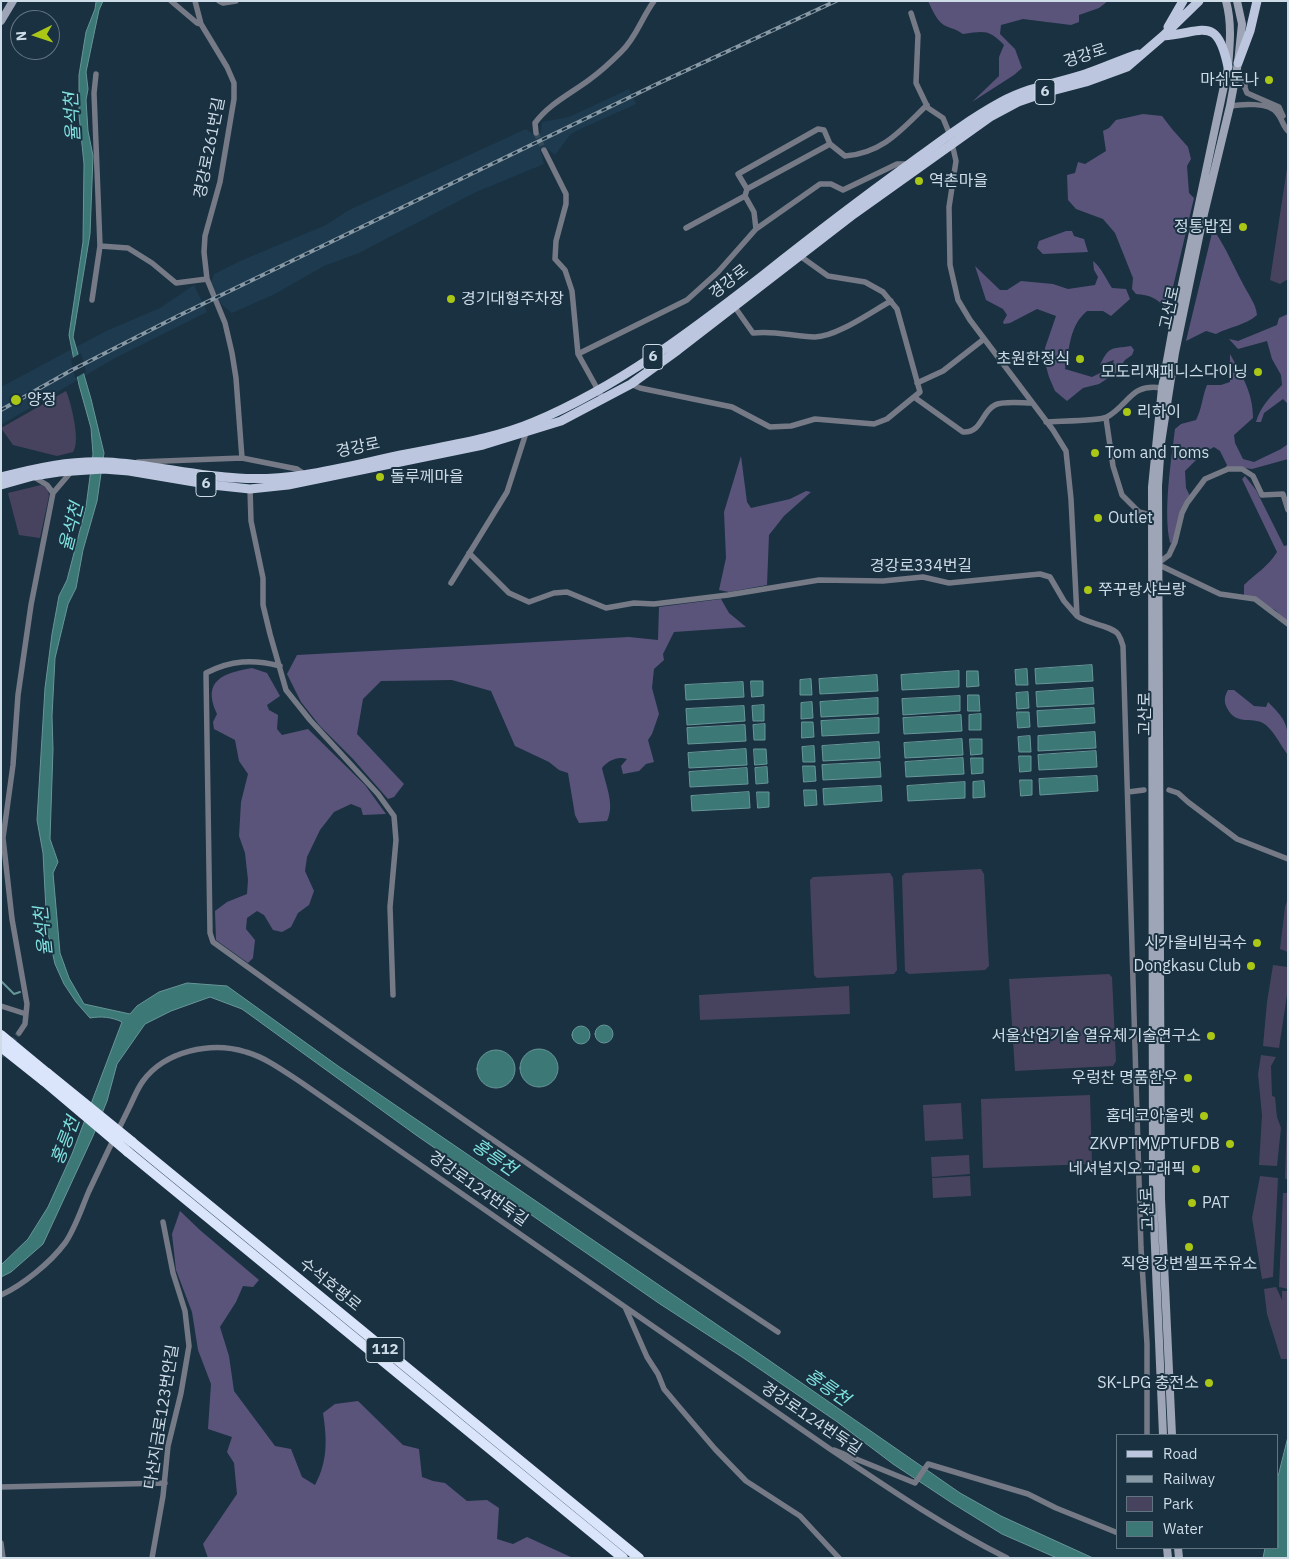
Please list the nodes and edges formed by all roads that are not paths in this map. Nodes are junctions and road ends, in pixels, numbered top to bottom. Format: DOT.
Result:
graph roads {
  1 [pos="13,1"];
  2 [pos="171,1"];
  3 [pos="195,1"];
  4 [pos="219,1"];
  5 [pos="236,1"];
  6 [pos="654,1"];
  7 [pos="1183,1"];
  8 [pos="1199,1"];
  9 [pos="1226,1"];
  10 [pos="1236,1"];
  11 [pos="1257,1"];
  12 [pos="911,13"];
  13 [pos="1,21"];
  14 [pos="201,24"];
  15 [pos="1163,36"];
  16 [pos="1238,63"];
  17 [pos="1228,66"];
  18 [pos="96,74"];
  19 [pos="1246,83"];
  20 [pos="926,105"];
  21 [pos="1230,106"];
  22 [pos="1288,129"];
  23 [pos="536,133"];
  24 [pos="951,139"];
  25 [pos="830,144"];
  26 [pos="544,150"];
  27 [pos="909,164"];
  28 [pos="747,189"];
  29 [pos="745,196"];
  30 [pos="686,228"];
  31 [pos="756,229"];
  32 [pos="100,246"];
  33 [pos="800,256"];
  34 [pos="207,279"];
  35 [pos="92,300"];
  36 [pos="891,301"];
  37 [pos="734,306"];
  38 [pos="984,339"];
  39 [pos="578,354"];
  40 [pos="917,383"];
  41 [pos="631,384"];
  42 [pos="1162,388"];
  43 [pos="601,395"];
  44 [pos="914,397"];
  45 [pos="1031,403"];
  46 [pos="1106,418"];
  47 [pos="1046,422"];
  48 [pos="526,433"];
  49 [pos="242,458"];
  50 [pos="124,463"];
  51 [pos="104,465"];
  52 [pos="76,467"];
  53 [pos="33,476"];
  54 [pos="1,477"];
  55 [pos="307,477"];
  56 [pos="1,485"];
  57 [pos="250,489"];
  58 [pos="53,493"];
  59 [pos="1288,510"];
  60 [pos="1151,515"];
  61 [pos="470,553"];
  62 [pos="1158,564"];
  63 [pos="451,583"];
  64 [pos="1077,616"];
  65 [pos="1288,624"];
  66 [pos="280,666"];
  67 [pos="1144,790"];
  68 [pos="1169,790"];
  69 [pos="1128,792"];
  70 [pos="2,838"];
  71 [pos="1288,859"];
  72 [pos="393,995"];
  73 [pos="1,1006"];
  74 [pos="26,1014"];
  75 [pos="19,1033"];
  76 [pos="1,1035"];
  77 [pos="1,1047"];
  78 [pos="46,1077"];
  79 [pos="130,1147"];
  80 [pos="164,1222"];
  81 [pos="1,1296"];
  82 [pos="624,1306"];
  83 [pos="778,1332"];
  84 [pos="1147,1434"];
  85 [pos="1163,1434"];
  86 [pos="1172,1434"];
  87 [pos="830,1449"];
  88 [pos="165,1483"];
  89 [pos="1,1487"];
  90 [pos="1116,1532"];
  91 [pos="1,1542"];
  92 [pos="3,1558"];
  93 [pos="152,1558"];
  94 [pos="623,1558"];
  95 [pos="639,1558"];
  96 [pos="839,1558"];
  97 [pos="1007,1558"];
  1 -- 13 [label="street"];
  2 -- 14 [label="street"];
  3 -- 14 [label="street, 경강로261번길"];
  4 -- 5 [label="street"];
  6 -- 23 [label="street"];
  7 -- 15 [label="main road"];
  8 -- 15 [label="main road, 경강로 / 6"];
  9 -- 17 [label="street, 고산로"];
  10 -- 16 [label="street, 고산로"];
  11 -- 16 [label="main road"];
  12 -- 20 [label="street"];
  14 -- 34 [label="street, 경강로261번길"];
  15 -- 17 [label="main road"];
  15 -- 24 [label="main road, 경강로 / 6"];
  16 -- 21 [label="street, 고산로"];
  17 -- 42 [label="street, 고산로"];
  18 -- 32 [label="street"];
  19 -- 22 [label="street"];
  20 -- 24 [label="street"];
  20 -- 25 [label="street"];
  21 -- 22 [label="street"];
  21 -- 62 [label="street, 고산로"];
  24 -- 27 [label="main road, 경강로 / 6"];
  24 -- 33 [label="main road, 경강로 / 6"];
  24 -- 38 [label="street"];
  25 -- 28 [label="street"];
  25 -- 28 [label="street"];
  26 -- 39 [label="street"];
  27 -- 31 [label="street"];
  27 -- 43 [label="main road, 경강로 / 6"];
  28 -- 29 [label="street"];
  29 -- 30 [label="street"];
  29 -- 31 [label="street"];
  31 -- 39 [label="street"];
  32 -- 34 [label="street"];
  32 -- 35 [label="street"];
  33 -- 36 [label="street"];
  33 -- 37 [label="main road, 경강로 / 6"];
  34 -- 49 [label="street, 경강로261번길"];
  36 -- 37 [label="street"];
  36 -- 40 [label="street"];
  37 -- 41 [label="main road, 경강로 / 6"];
  38 -- 40 [label="street"];
  38 -- 45 [label="street"];
  39 -- 43 [label="street"];
  40 -- 44 [label="street"];
  41 -- 43 [label="main road, 경강로 / 6"];
  41 -- 44 [label="street"];
  42 -- 46 [label="street"];
  42 -- 60 [label="street, 고산로"];
  43 -- 48 [label="main road, 경강로 / 6"];
  43 -- 55 [label="main road, 경강로 / 6"];
  44 -- 45 [label="street"];
  45 -- 47 [label="street"];
  46 -- 47 [label="street"];
  46 -- 60 [label="street"];
  47 -- 64 [label="street"];
  48 -- 55 [label="main road, 경강로 / 6"];
  48 -- 61 [label="street"];
  49 -- 50 [label="street, 경강로"];
  49 -- 55 [label="street, 경강로"];
  50 -- 51 [label="main road, 경강로 / 6"];
  50 -- 55 [label="main road, 경강로 / 6"];
  51 -- 52 [label="main road, 경강로 / 6"];
  51 -- 57 [label="main road, 경강로 / 6"];
  52 -- 53 [label="main road, 경강로 / 6"];
  52 -- 54 [label="main road, 경강로 / 6"];
  52 -- 58 [label="street"];
  53 -- 56 [label="main road, 경강로 / 6"];
  53 -- 58 [label="street"];
  55 -- 57 [label="main road, 경강로 / 6"];
  57 -- 66 [label="street"];
  58 -- 70 [label="street"];
  59 -- 62 [label="street"];
  60 -- 85 [label="street, 고산로"];
  61 -- 63 [label="street"];
  61 -- 64 [label="street, 경강로334번길"];
  62 -- 65 [label="street"];
  62 -- 86 [label="street, 고산로"];
  64 -- 69 [label="street"];
  66 -- 72 [label="street"];
  66 -- 83 [label="street"];
  67 -- 69 [label="street"];
  68 -- 71 [label="street"];
  69 -- 84 [label="street"];
  70 -- 74 [label="street"];
  73 -- 74 [label="street"];
  74 -- 75 [label="street"];
  76 -- 78 [label="highway, 수석호평로 / 112"];
  77 -- 78 [label="highway, 수석호평로 / 112"];
  78 -- 79 [label="highway, 수석호평로 / 112, bridge"];
  79 -- 94 [label="highway, 수석호평로 / 112"];
  79 -- 95 [label="highway, 수석호평로 / 112"];
  80 -- 88 [label="street, 다산지금로123번안길"];
  81 -- 82 [label="street, 경강로124번둑길"];
  82 -- 87 [label="street, 경강로124번둑길"];
  82 -- 96 [label="street"];
  87 -- 90 [label="street"];
  87 -- 97 [label="street, 경강로124번둑길"];
  88 -- 89 [label="street"];
  88 -- 93 [label="street, 다산지금로123번안길"];
  91 -- 92 [label="street"];
}
